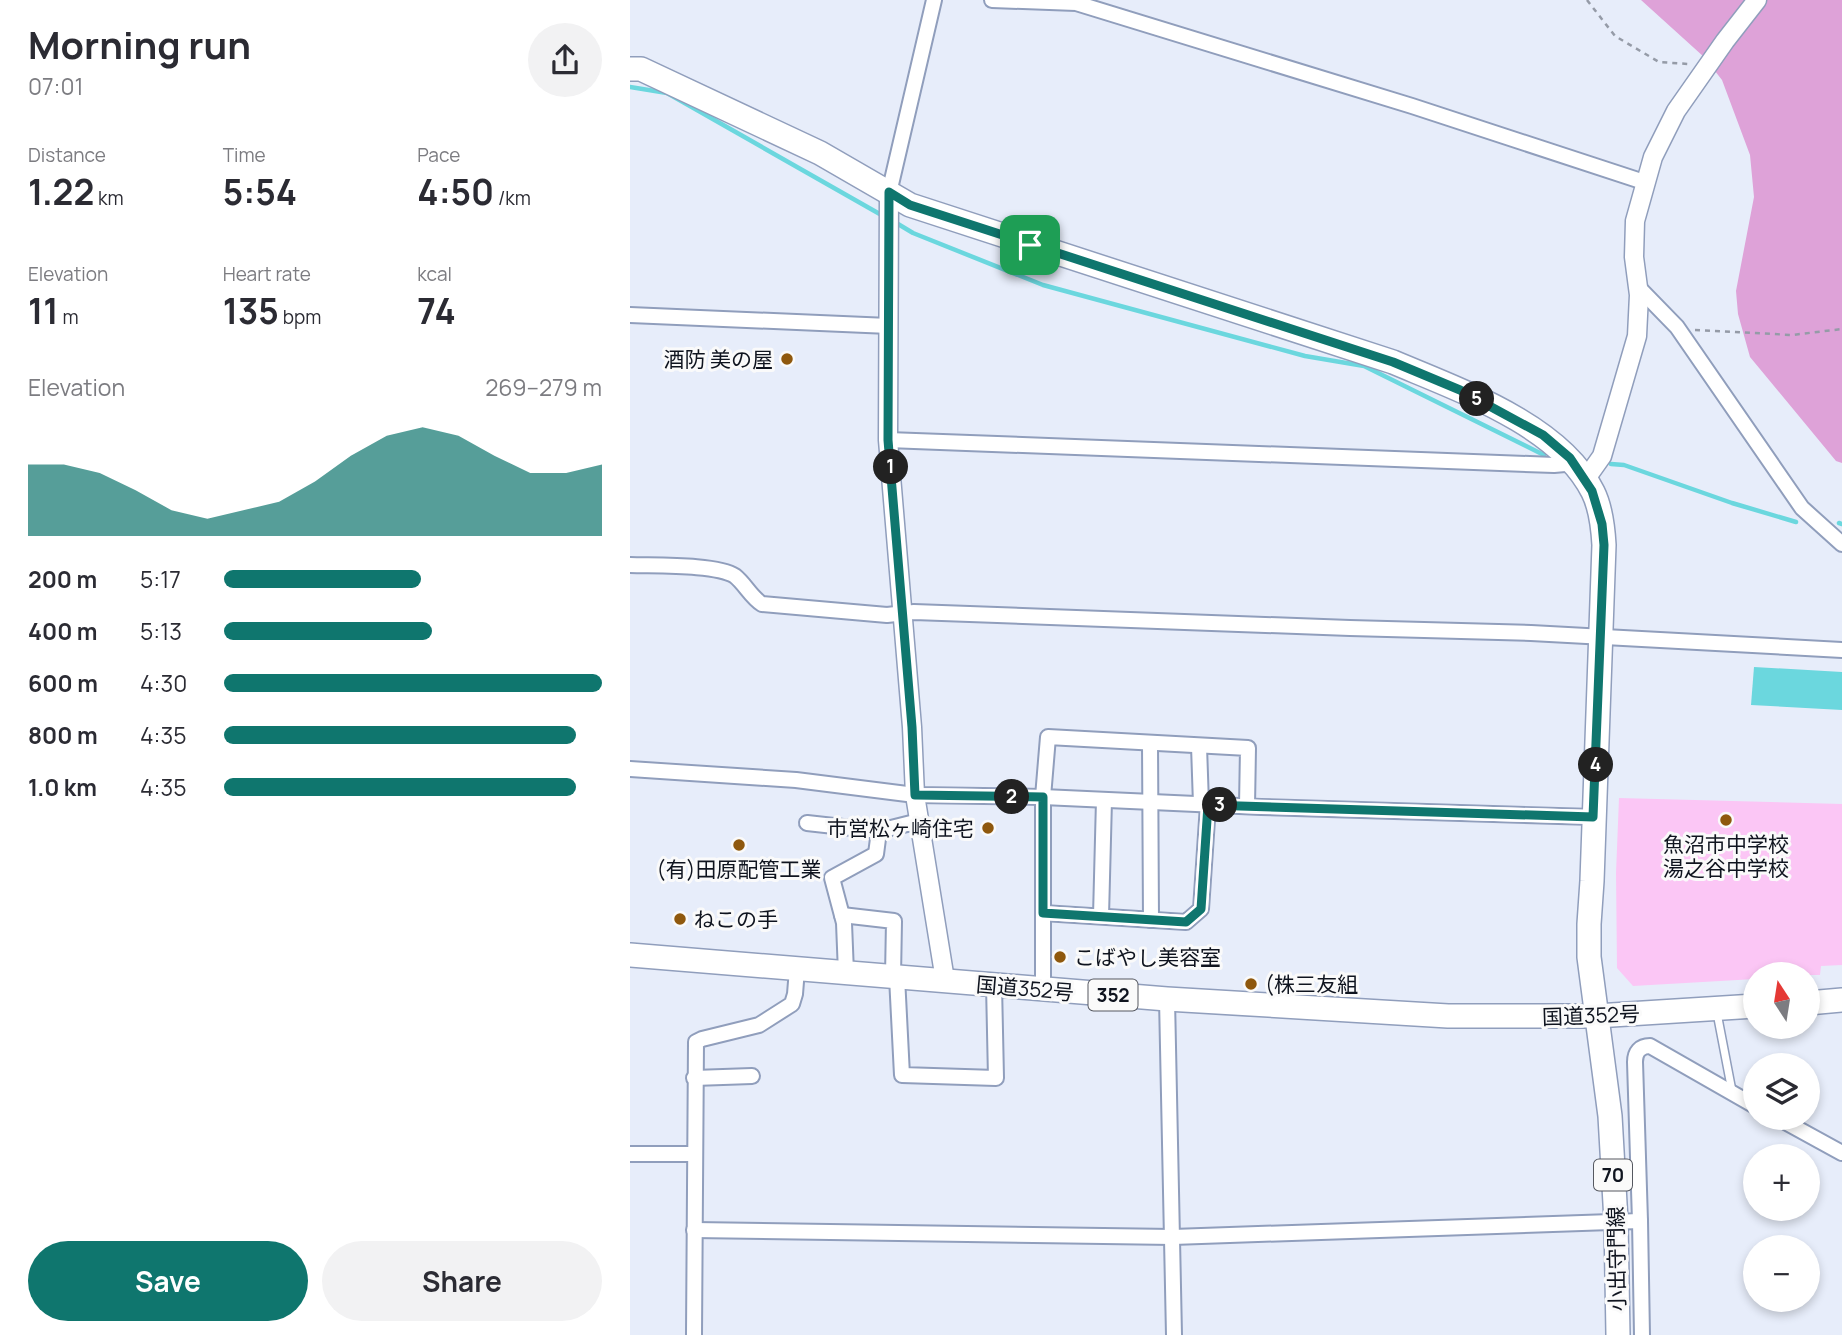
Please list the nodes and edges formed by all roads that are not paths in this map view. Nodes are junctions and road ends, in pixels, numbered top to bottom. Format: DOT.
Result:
graph roads {
  1 [pos="934,0"];
  2 [pos="992,0"];
  3 [pos="1757,0"];
  4 [pos="630,69"];
  5 [pos="1644,183"];
  6 [pos="889,192"];
  7 [pos="1639,288"];
  8 [pos="630,316"];
  9 [pos="889,326"];
  10 [pos="888,440"];
  11 [pos="1570,458"];
  12 [pos="1585,480"];
  13 [pos="1842,544"];
  14 [pos="630,565"];
  15 [pos="902,613"];
  16 [pos="1602,636"];
  17 [pos="1842,650"];
  18 [pos="1150,743"];
  19 [pos="1199,746"];
  20 [pos="630,769"];
  21 [pos="915,795"];
  22 [pos="1043,797"];
  23 [pos="1104,800"];
  24 [pos="1150,802"];
  25 [pos="1204,804"];
  26 [pos="1247,806"];
  27 [pos="1593,817"];
  28 [pos="919,821"];
  29 [pos="807,823"];
  30 [pos="879,831"];
  31 [pos="1043,913"];
  32 [pos="842,915"];
  33 [pos="1101,916"];
  34 [pos="1151,920"];
  35 [pos="630,955"];
  36 [pos="797,969"];
  37 [pos="846,973"];
  38 [pos="895,976"];
  39 [pos="945,980"];
  40 [pos="994,985"];
  41 [pos="1043,990"];
  42 [pos="1167,999"];
  43 [pos="1842,1000"];
  44 [pos="1820,1002"];
  45 [pos="1743,1007"];
  46 [pos="1717,1009"];
  47 [pos="1596,1016"];
  48 [pos="752,1076"];
  49 [pos="694,1078"];
  50 [pos="1732,1093"];
  51 [pos="1743,1099"];
  52 [pos="1800,1130"];
  53 [pos="694,1153"];
  54 [pos="1842,1153"];
  55 [pos="630,1154"];
  56 [pos="1616,1221"];
  57 [pos="1640,1221"];
  58 [pos="694,1230"];
  59 [pos="1173,1237"];
  60 [pos="694,1335"];
  61 [pos="1174,1335"];
  62 [pos="1618,1335"];
  63 [pos="1642,1335"];
  1 -- 6 [label="street"];
  2 -- 5 [label="street"];
  3 -- 5 [label="street"];
  4 -- 6 [label="main road, 70"];
  5 -- 7 [label="street"];
  6 -- 9 [label="street"];
  6 -- 11 [label="main road, 70"];
  7 -- 12 [label="street"];
  7 -- 13 [label="street"];
  8 -- 9 [label="street"];
  9 -- 10 [label="street"];
  10 -- 11 [label="street"];
  10 -- 15 [label="street"];
  11 -- 12 [label="main road, 70"];
  12 -- 16 [label="main road, 70"];
  14 -- 15 [label="street"];
  15 -- 16 [label="street"];
  15 -- 21 [label="street"];
  16 -- 17 [label="street"];
  16 -- 27 [label="main road, 70"];
  18 -- 19 [label="street"];
  18 -- 22 [label="street"];
  18 -- 24 [label="street"];
  19 -- 25 [label="street"];
  19 -- 26 [label="street"];
  20 -- 21 [label="street"];
  21 -- 22 [label="street"];
  21 -- 28 [label="street"];
  22 -- 23 [label="street"];
  22 -- 31 [label="street"];
  23 -- 24 [label="street"];
  23 -- 33 [label="street"];
  24 -- 25 [label="street"];
  24 -- 34 [label="street"];
  25 -- 26 [label="street"];
  25 -- 34 [label="street"];
  26 -- 27 [label="street"];
  27 -- 47 [label="main road, 70"];
  28 -- 30 [label="street"];
  28 -- 39 [label="street"];
  29 -- 30 [label="street"];
  30 -- 32 [label="street"];
  31 -- 33 [label="street"];
  31 -- 41 [label="street"];
  32 -- 37 [label="street"];
  32 -- 38 [label="street"];
  33 -- 34 [label="street"];
  35 -- 36 [label="main road, 国道352号 / 352"];
  36 -- 37 [label="main road, 国道352号 / 352"];
  36 -- 49 [label="street"];
  37 -- 38 [label="main road, 国道352号 / 352"];
  38 -- 39 [label="main road, 国道352号 / 352"];
  38 -- 40 [label="street"];
  39 -- 40 [label="main road, 国道352号 / 352"];
  40 -- 41 [label="main road, 国道352号 / 352"];
  41 -- 42 [label="main road, 国道352号 / 352"];
  42 -- 47 [label="main road, 国道352号 / 352"];
  42 -- 59 [label="street"];
  43 -- 44 [label="main road"];
  45 -- 46 [label="main road, 国道352号 / 352"];
  46 -- 47 [label="main road, 国道352号 / 352"];
  46 -- 50 [label="lane"];
  47 -- 56 [label="main road, 小出守門線 / 70"];
  48 -- 49 [label="street"];
  49 -- 53 [label="street"];
  50 -- 51 [label="street"];
  50 -- 57 [label="street"];
  52 -- 54 [label="street"];
  53 -- 55 [label="street"];
  53 -- 58 [label="street"];
  56 -- 57 [label="street"];
  56 -- 59 [label="street"];
  56 -- 62 [label="main road, 小出守門線 / 70"];
  57 -- 63 [label="street"];
  58 -- 59 [label="street"];
  58 -- 60 [label="street"];
  59 -- 61 [label="street"];
}
